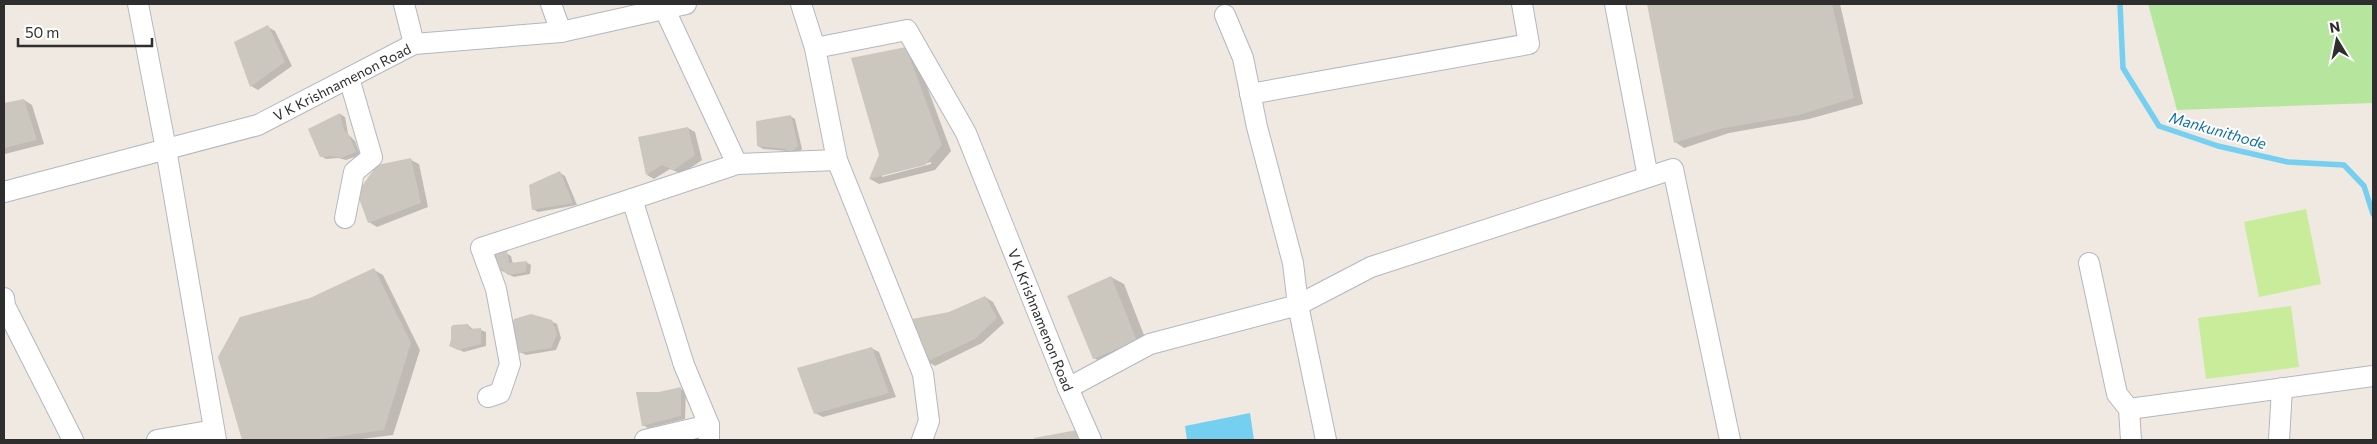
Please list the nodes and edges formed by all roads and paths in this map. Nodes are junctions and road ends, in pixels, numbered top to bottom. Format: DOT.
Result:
graph roads {
  1 [pos="138,4"];
  2 [pos="404,4"];
  3 [pos="551,4"];
  4 [pos="686,4"];
  5 [pos="801,4"];
  6 [pos="1522,4"];
  7 [pos="1615,4"];
  8 [pos="665,10"];
  9 [pos="1225,15"];
  10 [pos="561,32"];
  11 [pos="414,44"];
  12 [pos="815,48"];
  13 [pos="349,78"];
  14 [pos="1250,94"];
  15 [pos="166,149"];
  16 [pos="837,160"];
  17 [pos="737,164"];
  18 [pos="1648,178"];
  19 [pos="4,192"];
  20 [pos="632,199"];
  21 [pos="345,218"];
  22 [pos="2089,263"];
  23 [pos="4,298"];
  24 [pos="1298,305"];
  25 [pos="2373,376"];
  26 [pos="1068,388"];
  27 [pos="2282,388"];
  28 [pos="488,397"];
  29 [pos="2129,409"];
  30 [pos="709,433"];
  31 [pos="215,435"];
  32 [pos="73,440"];
  33 [pos="157,440"];
  34 [pos="645,440"];
  35 [pos="922,440"];
  36 [pos="1091,440"];
  37 [pos="1326,440"];
  38 [pos="1730,440"];
  39 [pos="2131,440"];
  40 [pos="2279,440"];
  1 -- 15 [label="street"];
  2 -- 11 [label="street"];
  3 -- 10 [label="street"];
  4 -- 8 [label="street, V K Krishnamenon Road"];
  5 -- 12 [label="street"];
  6 -- 14 [label="street"];
  7 -- 18 [label="street"];
  8 -- 10 [label="street, V K Krishnamenon Road"];
  8 -- 17 [label="street"];
  9 -- 14 [label="street"];
  10 -- 11 [label="street, V K Krishnamenon Road"];
  11 -- 13 [label="street, V K Krishnamenon Road"];
  12 -- 16 [label="street"];
  12 -- 26 [label="street, V K Krishnamenon Road"];
  13 -- 15 [label="street, V K Krishnamenon Road"];
  13 -- 21 [label="street"];
  14 -- 24 [label="street"];
  15 -- 19 [label="street, V K Krishnamenon Road"];
  15 -- 31 [label="street"];
  16 -- 17 [label="street"];
  16 -- 35 [label="street"];
  17 -- 20 [label="street"];
  18 -- 24 [label="street"];
  18 -- 38 [label="street"];
  20 -- 28 [label="street"];
  20 -- 30 [label="street"];
  22 -- 29 [label="street"];
  23 -- 32 [label="street"];
  24 -- 26 [label="street"];
  24 -- 37 [label="street"];
  25 -- 27 [label="street"];
  26 -- 36 [label="street, V K Krishnamenon Road"];
  27 -- 29 [label="street"];
  27 -- 40 [label="street"];
  29 -- 39 [label="street"];
  30 -- 34 [label="street"];
  31 -- 33 [label="street"];
}
